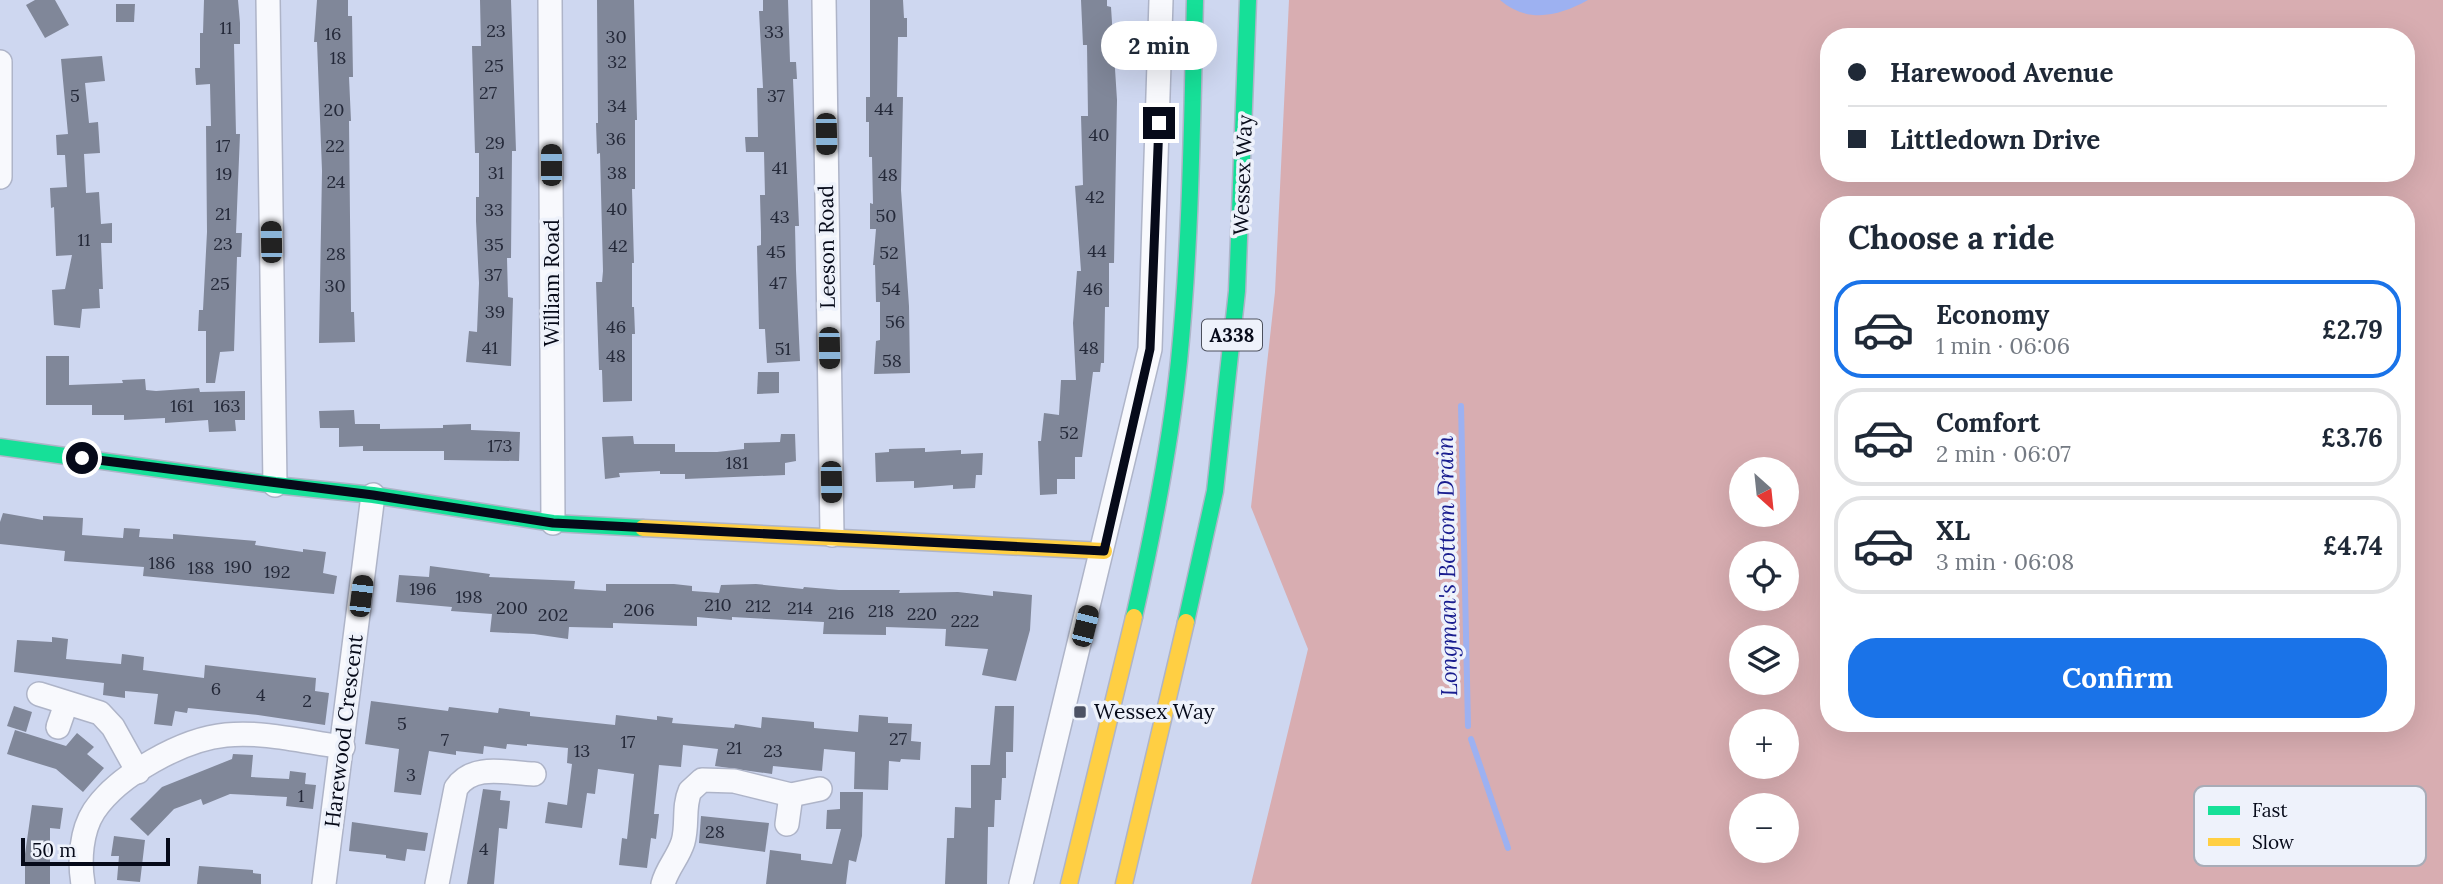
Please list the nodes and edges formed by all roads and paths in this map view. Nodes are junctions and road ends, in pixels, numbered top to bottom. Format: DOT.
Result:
graph roads {
  1 [pos="268,0"];
  2 [pos="550,0"];
  3 [pos="824,0"];
  4 [pos="1161,0"];
  5 [pos="1195,0"];
  6 [pos="1248,0"];
  7 [pos="0,62"];
  8 [pos="0,177"];
  9 [pos="0,447"];
  10 [pos="275,485"];
  11 [pos="373,495"];
  12 [pos="553,523"];
  13 [pos="832,535"];
  14 [pos="1104,551"];
  15 [pos="39,694"];
  16 [pos="66,704"];
  17 [pos="58,727"];
  18 [pos="343,747"];
  19 [pos="138,772"];
  20 [pos="534,774"];
  21 [pos="820,789"];
  22 [pos="791,795"];
  23 [pos="787,824"];
  24 [pos="83,884"];
  25 [pos="324,884"];
  26 [pos="436,884"];
  27 [pos="663,884"];
  28 [pos="1021,884"];
  29 [pos="1069,884"];
  30 [pos="1124,884"];
  1 -- 10 [label="street"];
  2 -- 12 [label="street, William Road"];
  3 -- 13 [label="street, Leeson Road"];
  4 -- 14 [label="street"];
  5 -- 29 [label="main road, A338"];
  6 -- 30 [label="main road, Wessex Way / A338"];
  7 -- 8 [label="street"];
  9 -- 10 [label="main road"];
  10 -- 11 [label="main road"];
  11 -- 12 [label="main road"];
  11 -- 18 [label="street, Harewood Crescent"];
  12 -- 13 [label="main road"];
  13 -- 14 [label="main road"];
  14 -- 28 [label="street"];
  15 -- 16 [label="street"];
  16 -- 17 [label="street"];
  16 -- 19 [label="street"];
  18 -- 19 [label="street"];
  18 -- 25 [label="street, Harewood Crescent"];
  19 -- 24 [label="street"];
  20 -- 26 [label="street"];
  21 -- 22 [label="street"];
  22 -- 23 [label="street"];
  22 -- 27 [label="street"];
}
